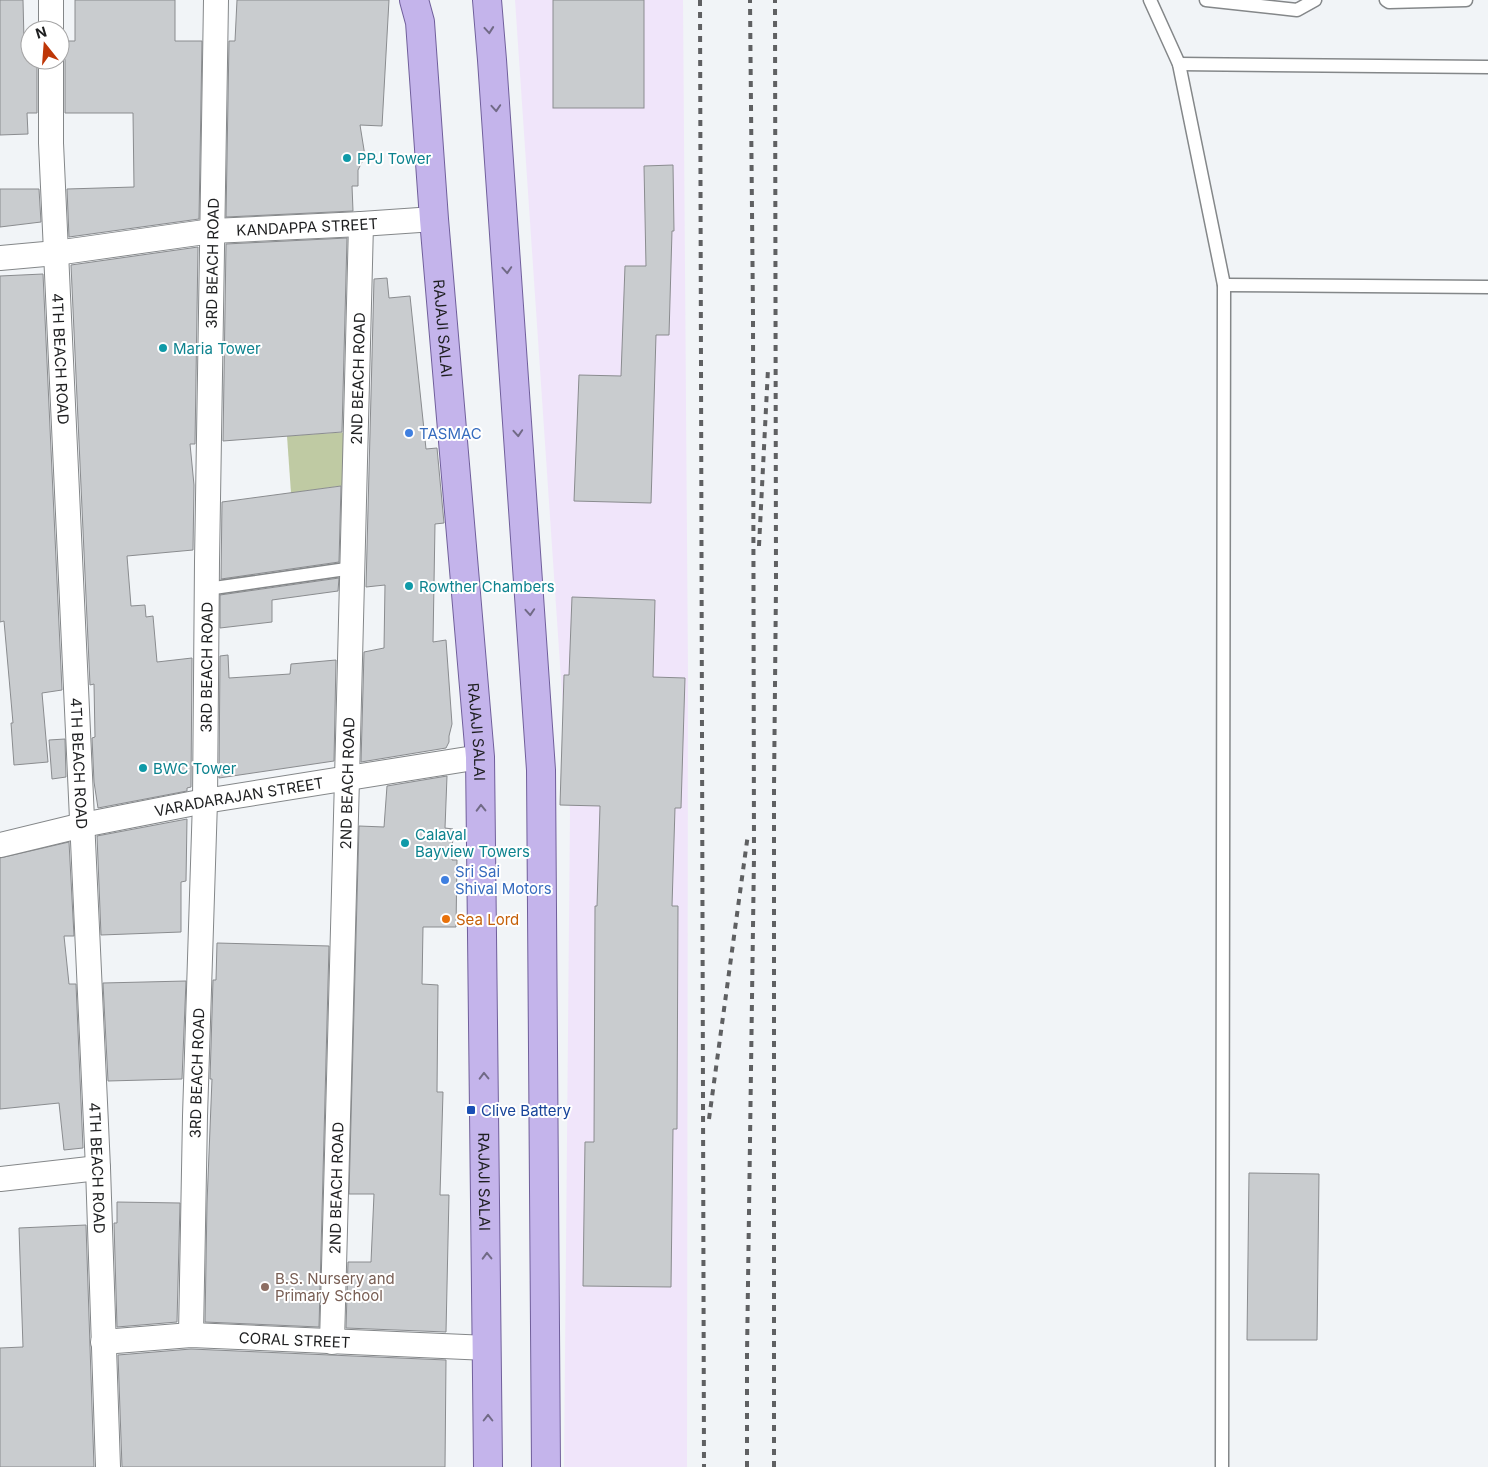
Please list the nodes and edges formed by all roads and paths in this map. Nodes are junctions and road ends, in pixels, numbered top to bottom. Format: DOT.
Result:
graph roads {
  1 [pos="51,0"];
  2 [pos="216,0"];
  3 [pos="486,0"];
  4 [pos="1150,0"];
  5 [pos="1206,0"];
  6 [pos="1315,0"];
  7 [pos="1386,0"];
  8 [pos="1466,0"];
  9 [pos="417,5"];
  10 [pos="51,20"];
  11 [pos="1179,64"];
  12 [pos="1488,68"];
  13 [pos="51,70"];
  14 [pos="434,219"];
  15 [pos="361,224"];
  16 [pos="212,231"];
  17 [pos="56,253"];
  18 [pos="0,258"];
  19 [pos="1224,285"];
  20 [pos="1488,287"];
  21 [pos="353,568"];
  22 [pos="207,589"];
  23 [pos="480,757"];
  24 [pos="346,778"];
  25 [pos="205,801"];
  26 [pos="83,825"];
  27 [pos="0,844"];
  28 [pos="98,1168"];
  29 [pos="0,1179"];
  30 [pos="191,1335"];
  31 [pos="103,1342"];
  32 [pos="332,1342"];
  33 [pos="488,1348"];
  34 [pos="108,1467"];
  35 [pos="488,1467"];
  36 [pos="546,1467"];
  37 [pos="1222,1467"];
  1 -- 10 [label="street"];
  2 -- 16 [label="street, 3RD BEACH ROAD"];
  3 -- 36 [label="main road, one-way"];
  4 -- 11 [label="lane"];
  5 -- 6 [label="lane"];
  7 -- 8 [label="lane"];
  9 -- 14 [label="main road, RAJAJI SALAI"];
  11 -- 12 [label="lane"];
  11 -- 19 [label="lane"];
  13 -- 17 [label="street, 4TH BEACH ROAD"];
  14 -- 15 [label="street, KANDAPPA STREET"];
  14 -- 23 [label="main road, RAJAJI SALAI"];
  15 -- 16 [label="street, KANDAPPA STREET"];
  15 -- 21 [label="street, 2ND BEACH ROAD"];
  16 -- 17 [label="street, KANDAPPA STREET"];
  16 -- 22 [label="street, 3RD BEACH ROAD"];
  17 -- 18 [label="street, KANDAPPA STREET"];
  17 -- 26 [label="street, 4TH BEACH ROAD"];
  19 -- 20 [label="lane"];
  19 -- 37 [label="lane"];
  21 -- 22 [label="lane"];
  21 -- 24 [label="street, 2ND BEACH ROAD"];
  22 -- 25 [label="street, 3RD BEACH ROAD"];
  23 -- 24 [label="street, VARADARAJAN STREET"];
  33 -- 23 [label="main road, RAJAJI SALAI, one-way"];
  24 -- 25 [label="street, VARADARAJAN STREET"];
  24 -- 32 [label="street, 2ND BEACH ROAD"];
  25 -- 26 [label="street, VARADARAJAN STREET"];
  25 -- 30 [label="street, 3RD BEACH ROAD"];
  26 -- 27 [label="street, VARADARAJAN STREET"];
  26 -- 28 [label="street, 4TH BEACH ROAD"];
  28 -- 29 [label="street"];
  28 -- 31 [label="street, 4TH BEACH ROAD"];
  30 -- 31 [label="street, CORAL STREET"];
  30 -- 32 [label="street, CORAL STREET"];
  31 -- 34 [label="street, 4TH BEACH ROAD"];
  32 -- 33 [label="street, CORAL STREET"];
  35 -- 33 [label="main road, RAJAJI SALAI, one-way"];
}
